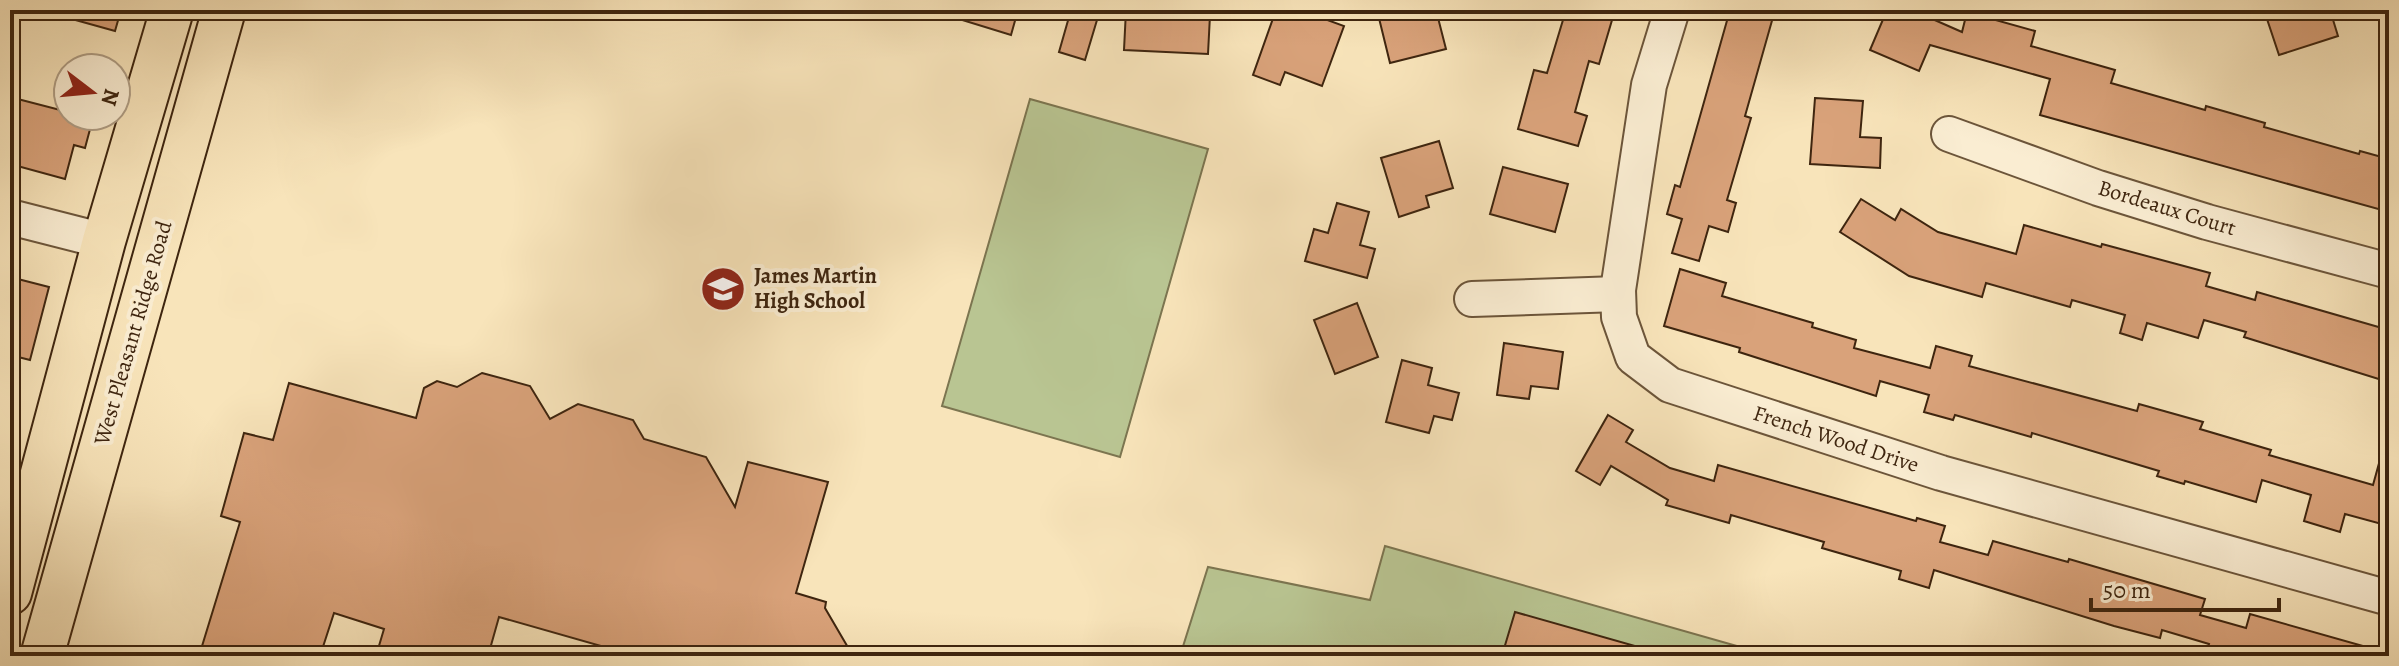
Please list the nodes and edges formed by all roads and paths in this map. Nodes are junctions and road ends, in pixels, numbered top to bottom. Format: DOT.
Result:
graph roads {
  1 [pos="172,10"];
  2 [pos="224,10"];
  3 [pos="1672,10"];
  4 [pos="1949,134"];
  5 [pos="10,217"];
  6 [pos="104,241"];
  7 [pos="2389,271"];
  8 [pos="1618,294"];
  9 [pos="1472,299"];
  10 [pos="10,593"];
  11 [pos="2389,598"];
  12 [pos="42,656"];
  1 -- 6 [label="main road"];
  2 -- 12 [label="main road, West Pleasant Ridge Road"];
  3 -- 8 [label="street, French Wood Drive"];
  4 -- 7 [label="street, Bordeaux Court"];
  5 -- 6 [label="street"];
  6 -- 10 [label="main road"];
  8 -- 9 [label="street"];
  8 -- 11 [label="street, French Wood Drive"];
}
